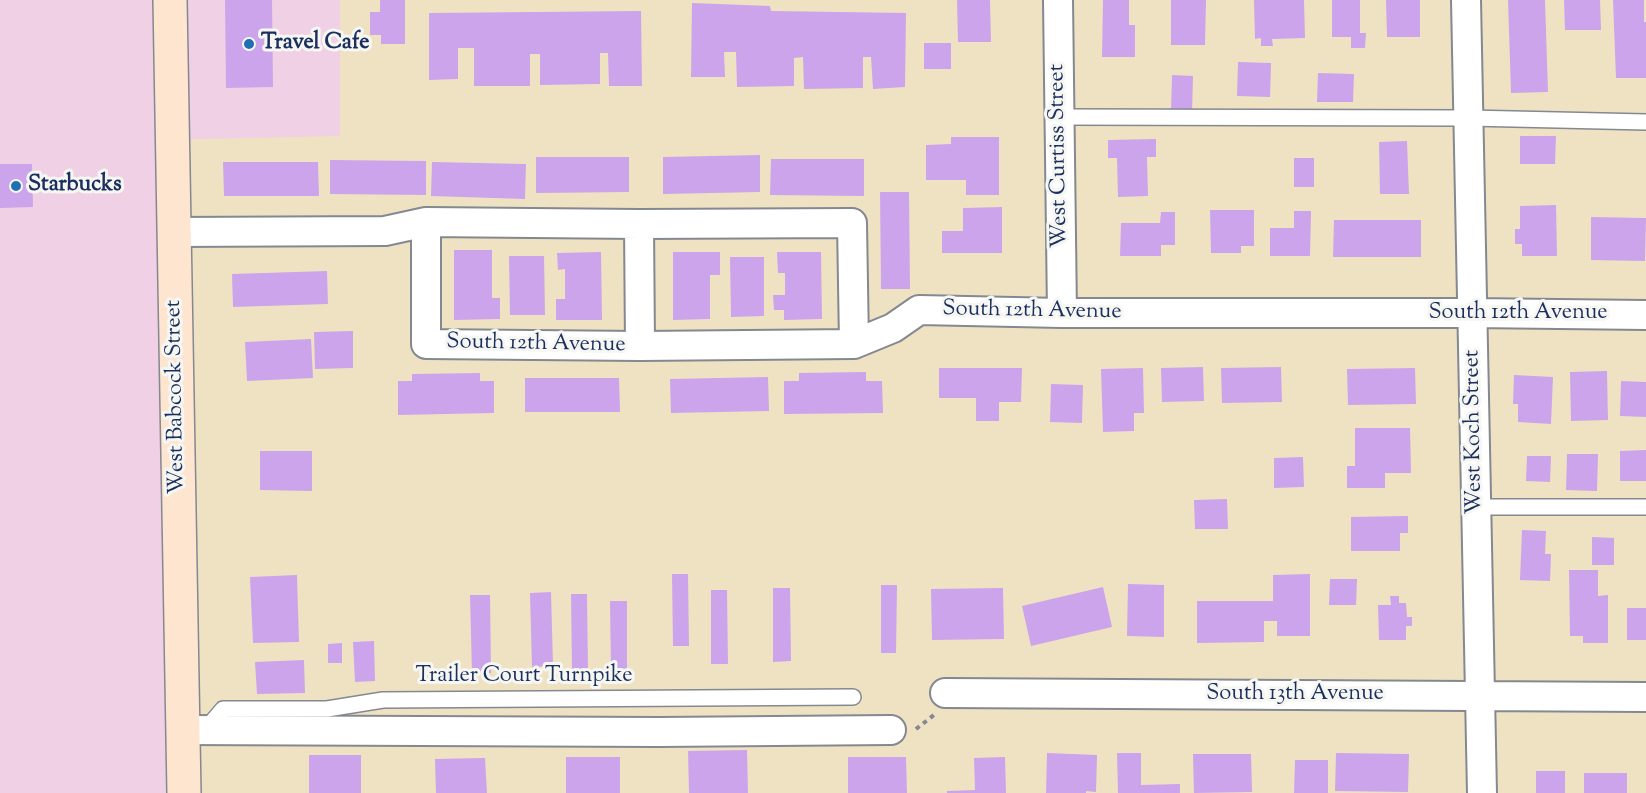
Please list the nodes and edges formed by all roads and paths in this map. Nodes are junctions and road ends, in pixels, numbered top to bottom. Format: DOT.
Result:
graph roads {
  1 [pos="170,0"];
  2 [pos="1058,0"];
  3 [pos="1466,0"];
  4 [pos="1060,117"];
  5 [pos="1469,118"];
  6 [pos="1646,122"];
  7 [pos="426,222"];
  8 [pos="639,224"];
  9 [pos="174,232"];
  10 [pos="1062,313"];
  11 [pos="1473,313"];
  12 [pos="1646,315"];
  13 [pos="854,344"];
  14 [pos="640,346"];
  15 [pos="1477,507"];
  16 [pos="1646,507"];
  17 [pos="945,693"];
  18 [pos="1480,696"];
  19 [pos="853,697"];
  20 [pos="1646,697"];
  21 [pos="194,730"];
  22 [pos="891,730"];
  23 [pos="183,793"];
  24 [pos="1482,793"];
  1 -- 9 [label="street, West Babcock Street"];
  2 -- 4 [label="street, West Curtiss Street"];
  3 -- 5 [label="street, West Koch Street"];
  4 -- 5 [label="lane"];
  4 -- 10 [label="street, West Curtiss Street"];
  5 -- 6 [label="lane"];
  5 -- 11 [label="street, West Koch Street"];
  7 -- 8 [label="street"];
  7 -- 9 [label="street"];
  7 -- 14 [label="street, South 12th Avenue"];
  8 -- 13 [label="street"];
  8 -- 14 [label="street"];
  9 -- 21 [label="street, West Babcock Street"];
  10 -- 11 [label="street, South 12th Avenue"];
  10 -- 13 [label="street, South 12th Avenue"];
  11 -- 12 [label="street, South 12th Avenue"];
  11 -- 15 [label="street, West Koch Street"];
  13 -- 14 [label="street, South 12th Avenue"];
  15 -- 16 [label="lane"];
  15 -- 18 [label="street, West Koch Street"];
  17 -- 18 [label="street, South 13th Avenue"];
  17 -- 22 [label="path"];
  18 -- 20 [label="street, South 13th Avenue"];
  18 -- 24 [label="street, West Koch Street"];
  19 -- 21 [label="lane, Trailer Court Turnpike"];
  21 -- 22 [label="street"];
  21 -- 23 [label="street, West Babcock Street"];
}
